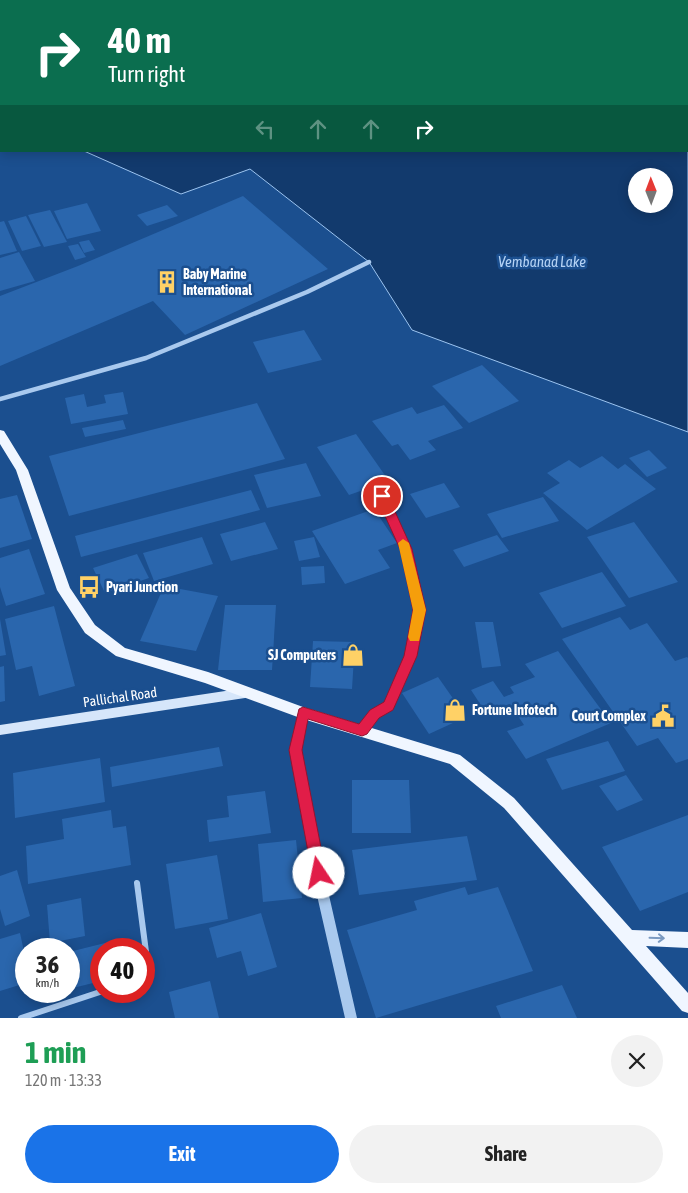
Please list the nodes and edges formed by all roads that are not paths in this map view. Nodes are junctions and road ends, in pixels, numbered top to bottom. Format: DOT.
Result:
graph roads {
  1 [pos="369,262"];
  2 [pos="0,400"];
  3 [pos="0,434"];
  4 [pos="382,496"];
  5 [pos="245,694"];
  6 [pos="303,712"];
  7 [pos="0,730"];
  8 [pos="362,730"];
  9 [pos="137,883"];
  10 [pos="626,937"];
  11 [pos="144,938"];
  12 [pos="688,940"];
  13 [pos="90,995"];
  14 [pos="688,1005"];
  15 [pos="21,1018"];
  16 [pos="351,1018"];
  1 -- 2 [label="street"];
  3 -- 5 [label="main road"];
  4 -- 8 [label="street"];
  5 -- 6 [label="main road"];
  5 -- 7 [label="main road, Pallichal Road"];
  6 -- 8 [label="main road"];
  6 -- 16 [label="street"];
  8 -- 10 [label="main road"];
  9 -- 11 [label="street"];
  10 -- 12 [label="main road, one-way"];
  10 -- 14 [label="main road"];
  13 -- 15 [label="street"];
}
